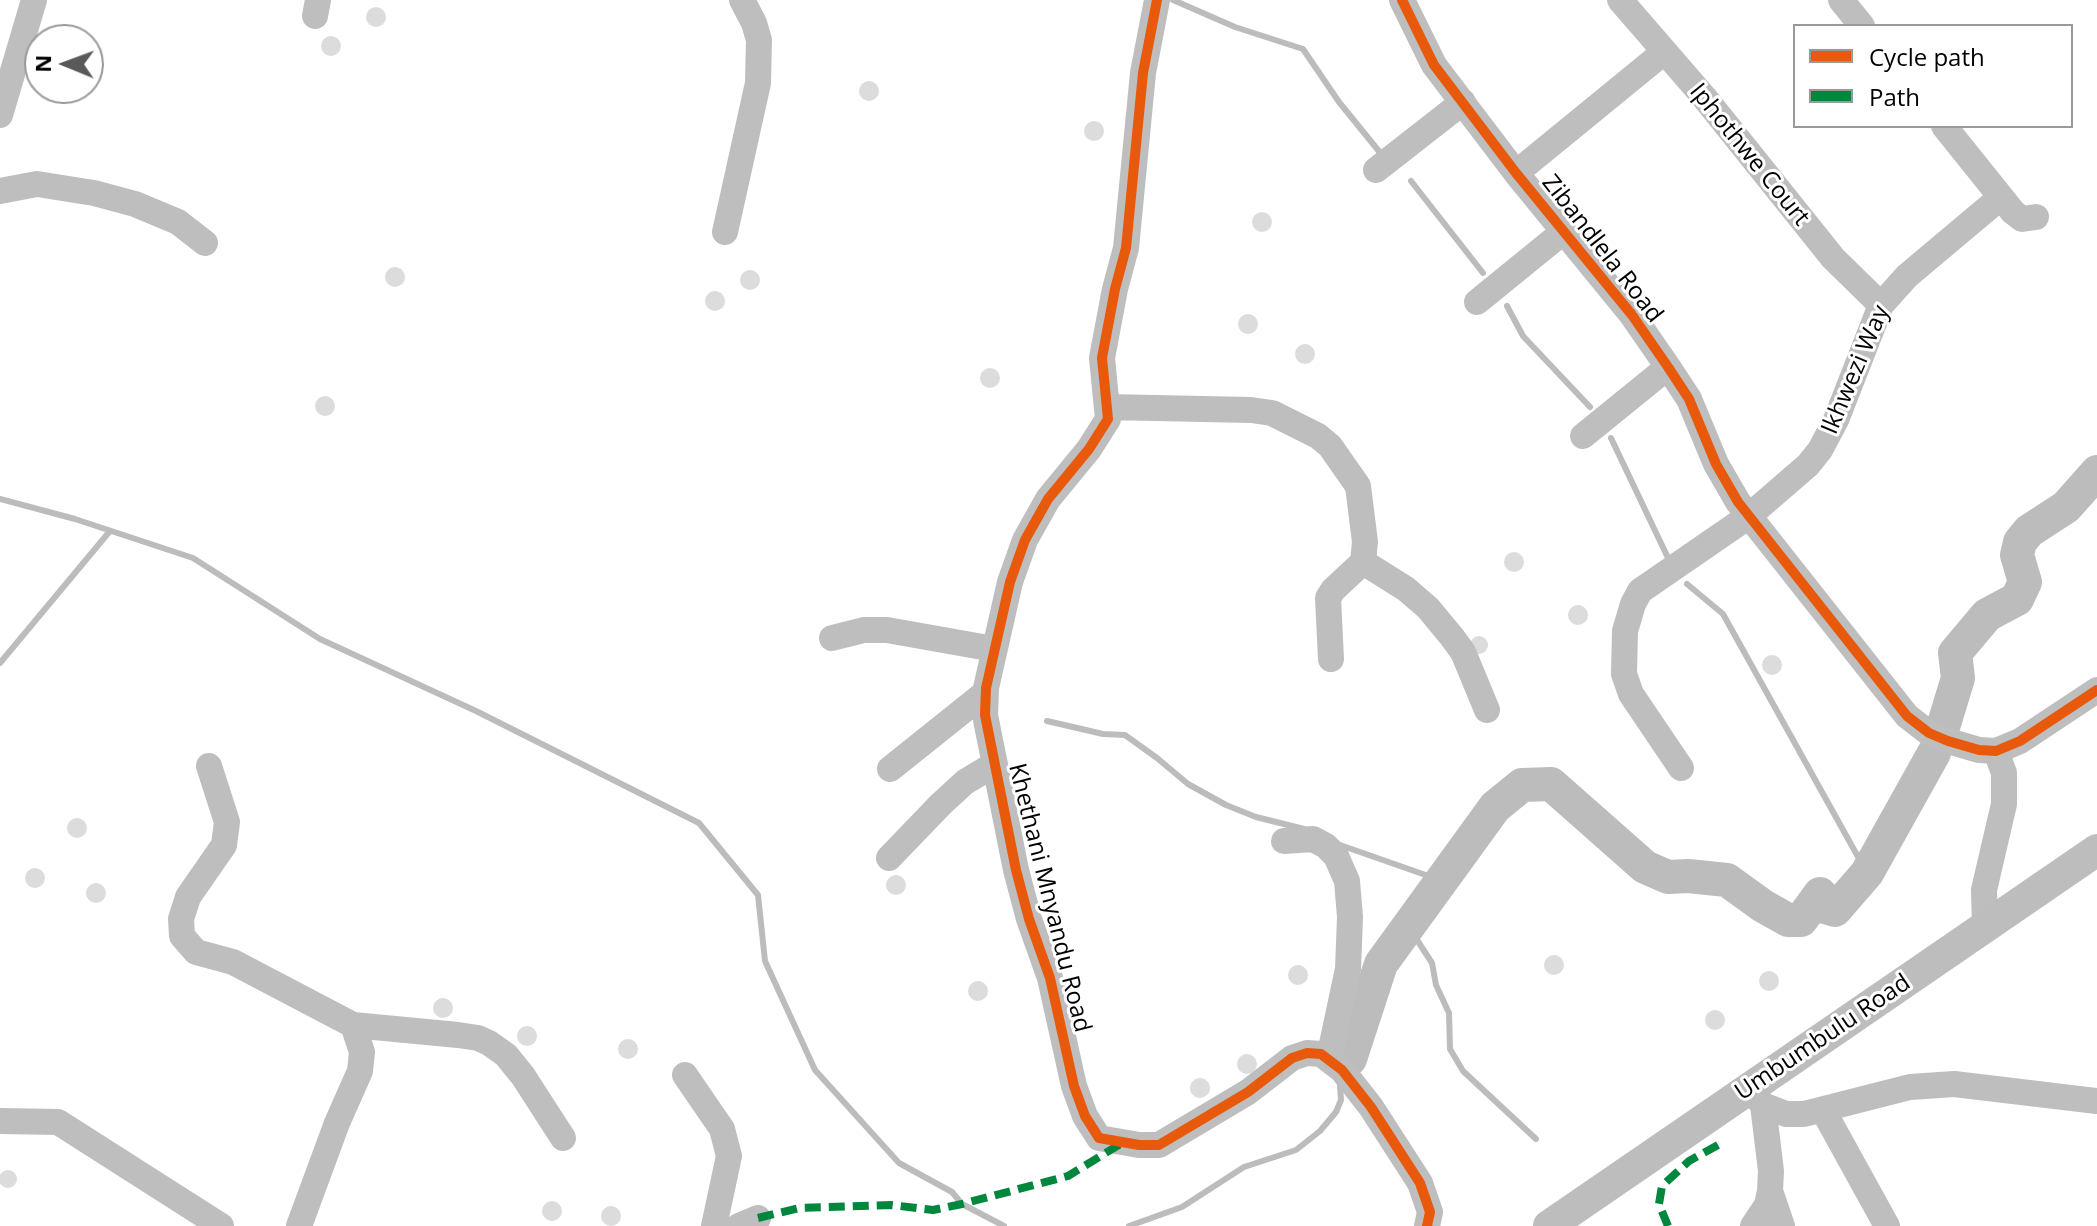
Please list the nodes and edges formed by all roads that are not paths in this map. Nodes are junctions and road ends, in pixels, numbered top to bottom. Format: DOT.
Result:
graph roads {
  1 [pos="34,0"];
  2 [pos="742,0"];
  3 [pos="1157,0"];
  4 [pos="1402,0"];
  5 [pos="1620,0"];
  6 [pos="1841,0"];
  7 [pos="1860,24"];
  8 [pos="1664,52"];
  9 [pos="1463,102"];
  10 [pos="0,115"];
  11 [pos="1946,128"];
  12 [pos="1376,170"];
  13 [pos="1516,173"];
  14 [pos="0,191"];
  15 [pos="2001,197"];
  16 [pos="2036,217"];
  17 [pos="725,232"];
  18 [pos="1563,232"];
  19 [pos="205,243"];
  20 [pos="1477,302"];
  21 [pos="1881,305"];
  22 [pos="1668,367"];
  23 [pos="1107,407"];
  24 [pos="1583,436"];
  25 [pos="1749,516"];
  26 [pos="1363,562"];
  27 [pos="832,638"];
  28 [pos="994,649"];
  29 [pos="1331,659"];
  30 [pos="2097,690"];
  31 [pos="985,693"];
  32 [pos="1487,710"];
  33 [pos="1996,751"];
  34 [pos="995,764"];
  35 [pos="209,766"];
  36 [pos="1681,768"];
  37 [pos="890,769"];
  38 [pos="1284,841"];
  39 [pos="2097,850"];
  40 [pos="889,858"];
  41 [pos="1985,928"];
  42 [pos="353,1025"];
  43 [pos="1329,1058"];
  44 [pos="685,1075"];
  45 [pos="1756,1096"];
  46 [pos="2097,1101"];
  47 [pos="1823,1110"];
  48 [pos="0,1121"];
  49 [pos="563,1138"];
  50 [pos="1770,1191"];
  51 [pos="221,1226"];
  52 [pos="299,1226"];
  53 [pos="714,1226"];
  54 [pos="1427,1226"];
  55 [pos="1549,1226"];
  56 [pos="1753,1226"];
  57 [pos="1782,1226"];
  58 [pos="1887,1226"];
  1 -- 10 [label="street"];
  2 -- 17 [label="street"];
  3 -- 23 [label="street, Khethani Mnyandu Road"];
  4 -- 9 [label="street, Zibandlela Road"];
  5 -- 8 [label="street, Iphothwe Court"];
  6 -- 7 [label="street"];
  8 -- 13 [label="street"];
  8 -- 21 [label="street, Iphothwe Court"];
  9 -- 12 [label="street"];
  9 -- 13 [label="street, Zibandlela Road"];
  11 -- 15 [label="street"];
  13 -- 18 [label="street, Zibandlela Road"];
  14 -- 19 [label="street"];
  15 -- 16 [label="street"];
  15 -- 21 [label="street, Ikhwezi Way"];
  18 -- 20 [label="street"];
  18 -- 22 [label="street, Zibandlela Road"];
  21 -- 25 [label="street, Ikhwezi Way"];
  22 -- 24 [label="street"];
  22 -- 25 [label="street, Zibandlela Road"];
  23 -- 26 [label="street"];
  23 -- 28 [label="street, Khethani Mnyandu Road"];
  25 -- 33 [label="street, Zibandlela Road"];
  25 -- 36 [label="street"];
  26 -- 29 [label="street"];
  26 -- 32 [label="street"];
  27 -- 28 [label="street"];
  28 -- 31 [label="street, Khethani Mnyandu Road"];
  30 -- 33 [label="street"];
  31 -- 34 [label="street, Khethani Mnyandu Road"];
  31 -- 37 [label="street"];
  33 -- 41 [label="street"];
  34 -- 40 [label="street"];
  34 -- 43 [label="street, Khethani Mnyandu Road"];
  35 -- 42 [label="street"];
  38 -- 43 [label="street"];
  39 -- 41 [label="main road, Umbumbulu Road"];
  41 -- 45 [label="main road, Umbumbulu Road"];
  42 -- 49 [label="street"];
  42 -- 52 [label="street"];
  43 -- 54 [label="street"];
  44 -- 53 [label="street"];
  45 -- 47 [label="street"];
  45 -- 50 [label="street"];
  45 -- 55 [label="main road, Umbumbulu Road"];
  46 -- 47 [label="street"];
  47 -- 58 [label="street"];
  48 -- 51 [label="street"];
  50 -- 56 [label="street"];
  50 -- 57 [label="street"];
}
